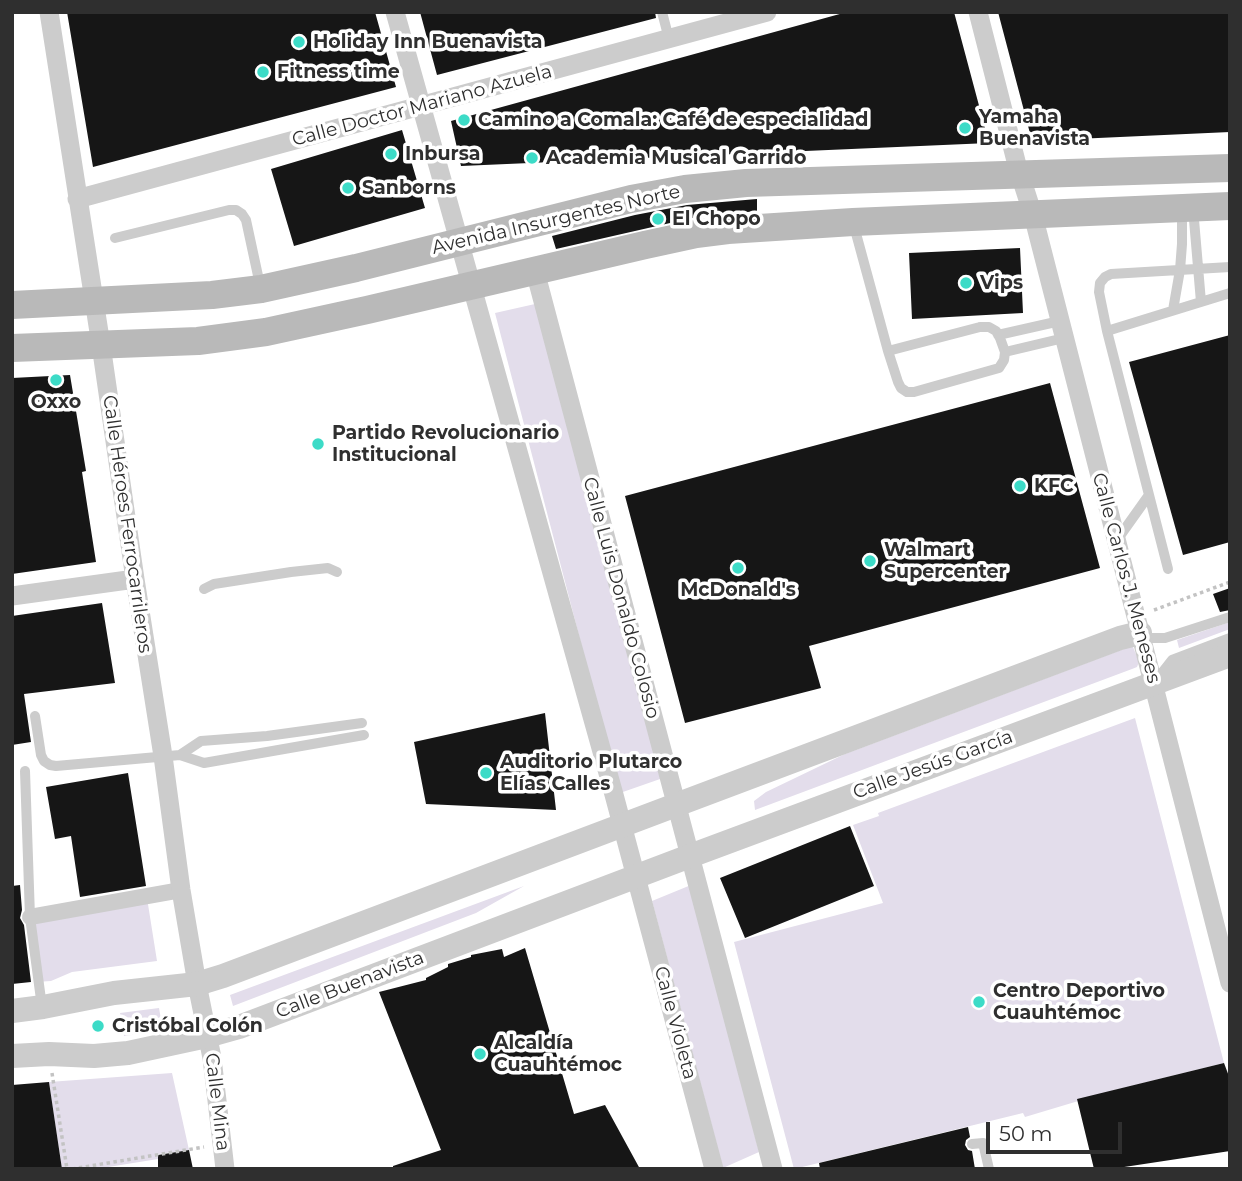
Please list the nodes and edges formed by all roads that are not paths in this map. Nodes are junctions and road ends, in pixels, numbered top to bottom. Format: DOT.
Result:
graph roads {
  1 [pos="48,12"];
  2 [pos="396,12"];
  3 [pos="662,12"];
  4 [pos="767,12"];
  5 [pos="978,12"];
  6 [pos="668,39"];
  7 [pos="421,106"];
  8 [pos="1230,167"];
  9 [pos="1020,174"];
  10 [pos="77,199"];
  11 [pos="1230,206"];
  12 [pos="1187,207"];
  13 [pos="1032,215"];
  14 [pos="853,222"];
  15 [pos="115,238"];
  16 [pos="460,242"];
  17 [pos="1230,267"];
  18 [pos="1198,269"];
  19 [pos="1180,270"];
  20 [pos="535,271"];
  21 [pos="473,285"];
  22 [pos="261,289"];
  23 [pos="1230,293"];
  24 [pos="93,302"];
  25 [pos="1201,302"];
  26 [pos="12,305"];
  27 [pos="1173,310"];
  28 [pos="1062,330"];
  29 [pos="1107,331"];
  30 [pos="998,335"];
  31 [pos="101,345"];
  32 [pos="12,348"];
  33 [pos="888,351"];
  34 [pos="1005,352"];
  35 [pos="1149,495"];
  36 [pos="1116,541"];
  37 [pos="1168,569"];
  38 [pos="337,572"];
  39 [pos="135,579"];
  40 [pos="204,590"];
  41 [pos="12,596"];
  42 [pos="1230,617"];
  43 [pos="1138,625"];
  44 [pos="1230,638"];
  45 [pos="1230,655"];
  46 [pos="1154,684"];
  47 [pos="35,716"];
  48 [pos="362,723"];
  49 [pos="364,735"];
  50 [pos="172,755"];
  51 [pos="25,771"];
  52 [pos="676,804"];
  53 [pos="622,826"];
  54 [pos="690,856"];
  55 [pos="637,877"];
  56 [pos="181,890"];
  57 [pos="30,917"];
  58 [pos="1229,977"];
  59 [pos="197,984"];
  60 [pos="43,1007"];
  61 [pos="12,1011"];
  62 [pos="207,1036"];
  63 [pos="12,1056"];
  64 [pos="972,1144"];
  65 [pos="772,1167"];
  66 [pos="225,1169"];
  67 [pos="714,1169"];
  68 [pos="989,1169"];
  1 -- 10 [label="street, Calle Héroes Ferrocarrileros"];
  2 -- 7 [label="street"];
  3 -- 6 [label="lane"];
  4 -- 6 [label="street, Calle Doctor Mariano Azuela"];
  5 -- 9 [label="street, Calle Carlos J. Meneses"];
  6 -- 7 [label="street, Calle Doctor Mariano Azuela"];
  7 -- 10 [label="street, Calle Doctor Mariano Azuela"];
  7 -- 16 [label="street"];
  8 -- 9 [label="main road, Avenida Insurgentes Norte"];
  9 -- 13 [label="street, Calle Carlos J. Meneses"];
  9 -- 16 [label="main road, Avenida Insurgentes Norte"];
  10 -- 24 [label="street, Calle Héroes Ferrocarrileros"];
  11 -- 12 [label="main road"];
  12 -- 13 [label="main road"];
  12 -- 18 [label="lane"];
  12 -- 19 [label="lane"];
  13 -- 14 [label="main road"];
  13 -- 28 [label="street, Calle Carlos J. Meneses"];
  14 -- 20 [label="main road"];
  14 -- 33 [label="lane"];
  15 -- 22 [label="lane"];
  16 -- 21 [label="street"];
  16 -- 22 [label="main road, Avenida Insurgentes Norte"];
  17 -- 18 [label="lane"];
  18 -- 19 [label="lane"];
  18 -- 25 [label="lane"];
  19 -- 27 [label="lane"];
  19 -- 29 [label="lane"];
  20 -- 21 [label="main road"];
  20 -- 52 [label="street, Calle Luis Donaldo Colosio"];
  21 -- 31 [label="main road"];
  21 -- 53 [label="street"];
  22 -- 24 [label="main road, Avenida Insurgentes Norte"];
  23 -- 25 [label="lane"];
  24 -- 26 [label="main road, Avenida Insurgentes Norte"];
  24 -- 31 [label="street, Calle Héroes Ferrocarrileros"];
  25 -- 27 [label="lane"];
  27 -- 29 [label="lane"];
  28 -- 30 [label="lane"];
  28 -- 34 [label="lane"];
  28 -- 36 [label="street, Calle Carlos J. Meneses"];
  29 -- 35 [label="lane"];
  30 -- 33 [label="lane"];
  30 -- 34 [label="lane"];
  31 -- 32 [label="main road"];
  31 -- 39 [label="street, Calle Héroes Ferrocarrileros"];
  33 -- 34 [label="lane"];
  35 -- 36 [label="lane"];
  35 -- 37 [label="lane"];
  36 -- 43 [label="street, Calle Carlos J. Meneses"];
  38 -- 40 [label="lane"];
  39 -- 41 [label="street"];
  39 -- 50 [label="street, Calle Héroes Ferrocarrileros"];
  42 -- 43 [label="lane"];
  43 -- 46 [label="street, Calle Carlos J. Meneses"];
  43 -- 52 [label="street"];
  44 -- 46 [label="lane"];
  45 -- 46 [label="street, Calle Jesús García"];
  46 -- 54 [label="street, Calle Jesús García"];
  46 -- 58 [label="street, Calle Carlos J. Meneses"];
  47 -- 50 [label="lane"];
  48 -- 50 [label="lane"];
  49 -- 50 [label="lane"];
  50 -- 56 [label="street, Calle Héroes Ferrocarrileros"];
  51 -- 57 [label="lane"];
  52 -- 53 [label="street"];
  52 -- 54 [label="street, Calle Luis Donaldo Colosio"];
  53 -- 55 [label="street"];
  53 -- 59 [label="street"];
  54 -- 55 [label="street, Calle Jesús García"];
  54 -- 65 [label="street, Calle Luis Donaldo Colosio"];
  55 -- 62 [label="street, Calle Buenavista"];
  55 -- 67 [label="street, Calle Violeta"];
  56 -- 57 [label="street"];
  56 -- 59 [label="street, Calle Héroes Ferrocarrileros"];
  57 -- 60 [label="lane"];
  59 -- 60 [label="street"];
  59 -- 62 [label="street, Calle Héroes Ferrocarrileros"];
  60 -- 61 [label="street"];
  62 -- 63 [label="street, Calle Buenavista"];
  62 -- 66 [label="street, Calle Mina"];
  64 -- 68 [label="lane"];
}
